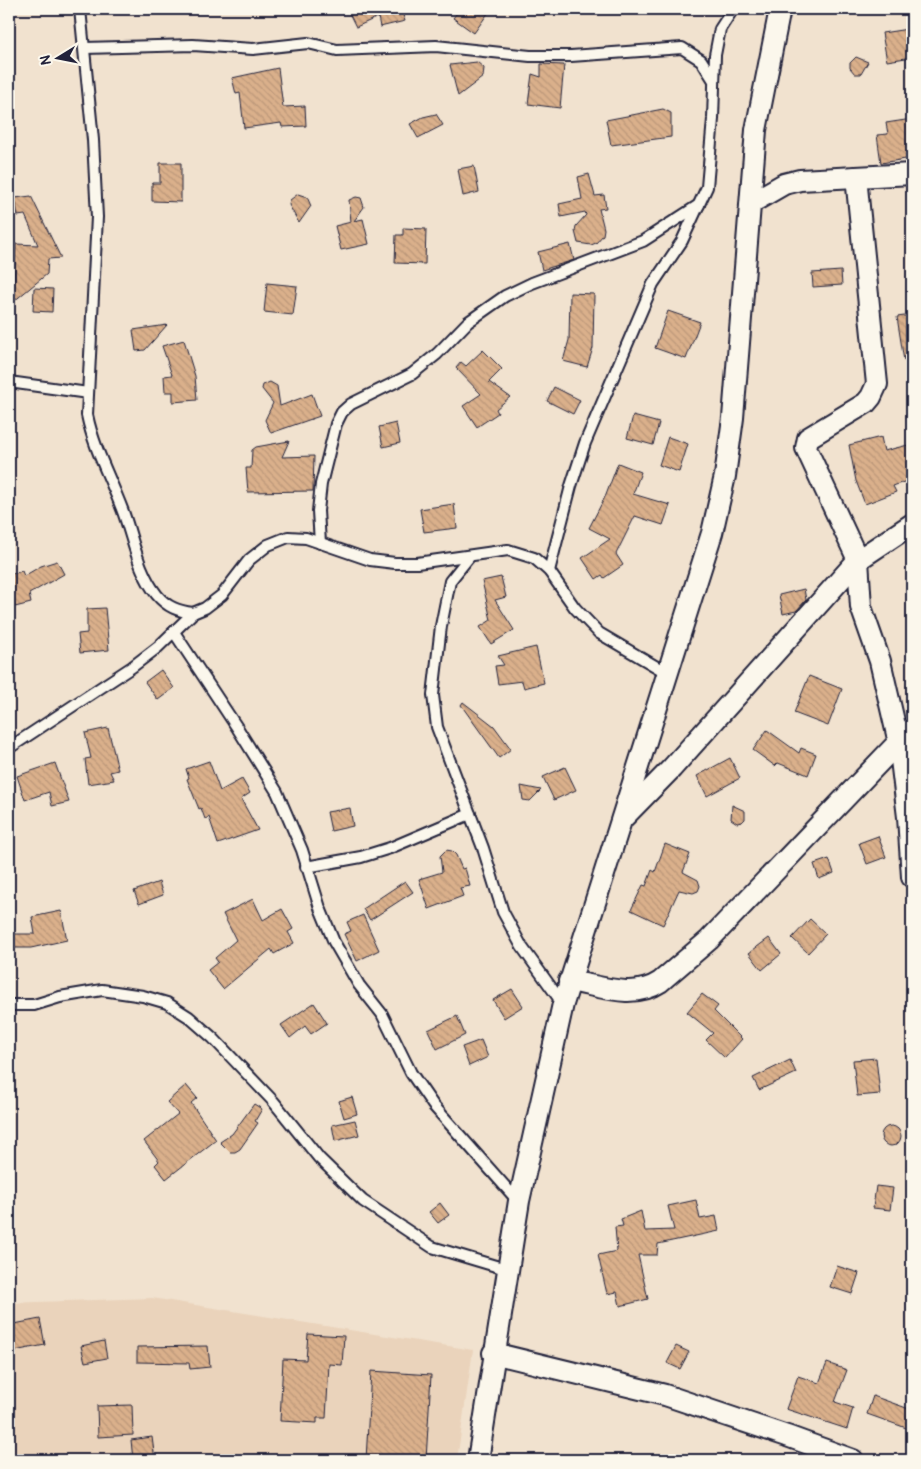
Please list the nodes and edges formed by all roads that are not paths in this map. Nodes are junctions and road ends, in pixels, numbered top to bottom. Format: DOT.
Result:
graph roads {
  1 [pos="80,9"];
  2 [pos="733,9"];
  3 [pos="780,9"];
  4 [pos="85,48"];
  5 [pos="713,79"];
  6 [pos="912,174"];
  7 [pos="856,177"];
  8 [pos="751,203"];
  9 [pos="699,205"];
  10 [pos="9,382"];
  11 [pos="88,393"];
  12 [pos="912,524"];
  13 [pos="320,543"];
  14 [pos="470,556"];
  15 [pos="858,560"];
  16 [pos="549,572"];
  17 [pos="193,613"];
  18 [pos="174,632"];
  19 [pos="667,673"];
  20 [pos="906,736"];
  21 [pos="9,748"];
  22 [pos="470,814"];
  23 [pos="621,820"];
  24 [pos="306,867"];
  25 [pos="912,877"];
  26 [pos="569,981"];
  27 [pos="563,1004"];
  28 [pos="9,1005"];
  29 [pos="519,1201"];
  30 [pos="509,1270"];
  31 [pos="493,1353"];
  32 [pos="478,1460"];
  33 [pos="853,1460"];
  1 -- 4 [label="lane"];
  2 -- 5 [label="lane"];
  3 -- 8 [label="street"];
  4 -- 5 [label="lane"];
  4 -- 11 [label="lane"];
  5 -- 9 [label="lane"];
  6 -- 7 [label="street"];
  7 -- 8 [label="street"];
  7 -- 15 [label="street"];
  8 -- 19 [label="street"];
  9 -- 13 [label="lane"];
  9 -- 16 [label="lane"];
  10 -- 11 [label="lane"];
  11 -- 17 [label="lane"];
  12 -- 15 [label="street"];
  13 -- 14 [label="lane"];
  13 -- 17 [label="lane"];
  14 -- 16 [label="lane"];
  14 -- 22 [label="lane"];
  15 -- 20 [label="street"];
  15 -- 23 [label="street"];
  16 -- 19 [label="lane"];
  17 -- 18 [label="lane"];
  18 -- 21 [label="lane"];
  18 -- 24 [label="lane"];
  19 -- 23 [label="street"];
  20 -- 25 [label="street"];
  20 -- 26 [label="street"];
  22 -- 24 [label="lane"];
  22 -- 27 [label="lane"];
  23 -- 26 [label="street"];
  24 -- 29 [label="lane"];
  26 -- 27 [label="street"];
  27 -- 29 [label="street"];
  28 -- 30 [label="lane"];
  29 -- 30 [label="street"];
  30 -- 31 [label="street"];
  31 -- 32 [label="street"];
  31 -- 33 [label="street"];
}
